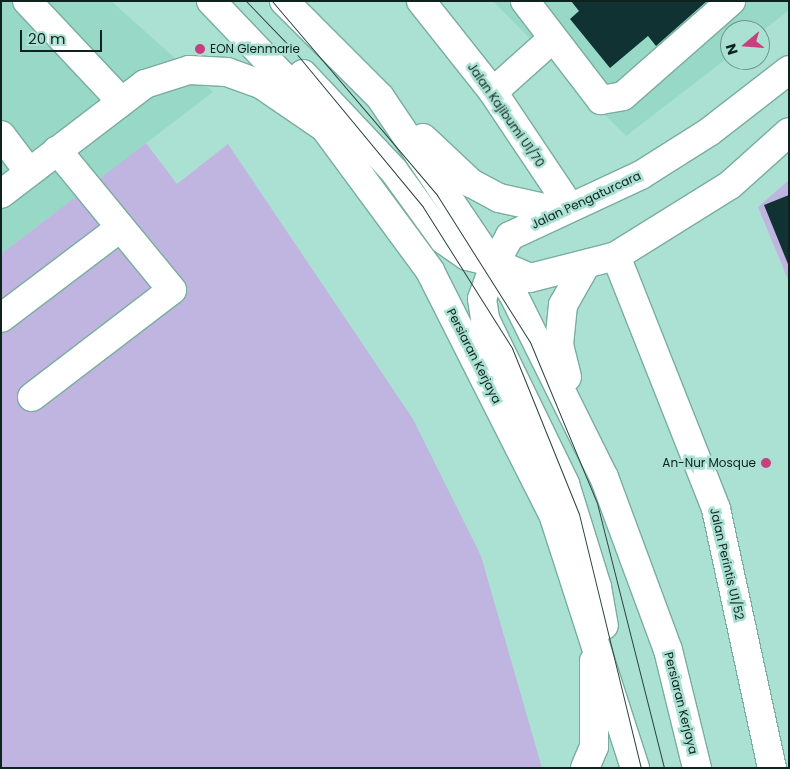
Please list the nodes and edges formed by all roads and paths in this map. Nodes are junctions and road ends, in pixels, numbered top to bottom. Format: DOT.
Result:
graph roads {
  1 [pos="27,1"];
  2 [pos="211,1"];
  3 [pos="229,1"];
  4 [pos="284,1"];
  5 [pos="421,1"];
  6 [pos="525,1"];
  7 [pos="731,1"];
  8 [pos="552,39"];
  9 [pos="789,70"];
  10 [pos="493,92"];
  11 [pos="380,97"];
  12 [pos="121,101"];
  13 [pos="325,129"];
  14 [pos="789,132"];
  15 [pos="1,135"];
  16 [pos="57,150"];
  17 [pos="29,172"];
  18 [pos="1,194"];
  19 [pos="564,209"];
  20 [pos="120,228"];
  21 [pos="616,256"];
  22 [pos="495,263"];
  23 [pos="584,268"];
  24 [pos="1,318"];
  25 [pos="32,397"];
  26 [pos="579,426"];
  27 [pos="657,616"];
  28 [pos="594,640"];
  29 [pos="622,720"];
  30 [pos="584,768"];
  31 [pos="635,768"];
  32 [pos="677,768"];
  33 [pos="697,768"];
  34 [pos="772,768"];
  1 -- 12 [label="main road"];
  2 -- 13 [label="main road, Persiaran Kerjaya"];
  3 -- 22 [label="main road"];
  4 -- 11 [label="main road, Persiaran Kerjaya"];
  5 -- 10 [label="main road, Jalan Kajibumi U1/70"];
  6 -- 8 [label="main road"];
  7 -- 8 [label="main road"];
  8 -- 10 [label="main road"];
  9 -- 19 [label="main road, Jalan Pengaturcara"];
  10 -- 19 [label="main road, Jalan Kajibumi U1/70"];
  11 -- 19 [label="main road"];
  11 -- 22 [label="main road, Persiaran Kerjaya"];
  12 -- 13 [label="main road"];
  12 -- 16 [label="main road"];
  13 -- 28 [label="main road, Persiaran Kerjaya"];
  14 -- 21 [label="main road"];
  15 -- 17 [label="main road"];
  16 -- 17 [label="main road"];
  16 -- 20 [label="main road"];
  17 -- 18 [label="main road"];
  19 -- 22 [label="main road, Jalan Pengaturcara"];
  20 -- 24 [label="main road"];
  20 -- 25 [label="main road"];
  21 -- 23 [label="main road"];
  21 -- 34 [label="main road, Jalan Perintis U1/52"];
  22 -- 23 [label="main road"];
  22 -- 26 [label="main road, Persiaran Kerjaya"];
  22 -- 29 [label="main road, Jalan Pengaturcara"];
  23 -- 26 [label="main road"];
  26 -- 27 [label="main road, Persiaran Kerjaya"];
  27 -- 32 [label="main road"];
  27 -- 33 [label="main road, Persiaran Kerjaya"];
  28 -- 29 [label="main road, Persiaran Kerjaya"];
  28 -- 30 [label="main road"];
  29 -- 31 [label="main road, Persiaran Kerjaya"];
}
